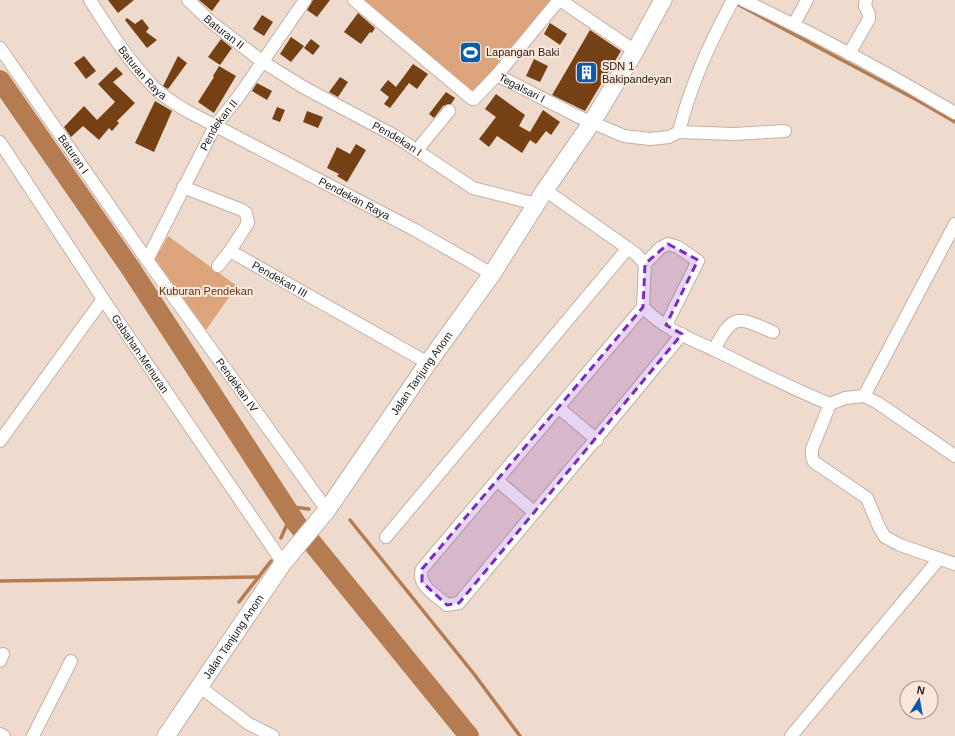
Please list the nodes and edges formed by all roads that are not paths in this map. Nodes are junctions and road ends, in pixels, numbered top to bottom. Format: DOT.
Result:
graph roads {
  1 [pos="90,0"];
  2 [pos="188,0"];
  3 [pos="305,0"];
  4 [pos="354,0"];
  5 [pos="559,0"];
  6 [pos="663,0"];
  7 [pos="733,0"];
  8 [pos="743,0"];
  9 [pos="807,0"];
  10 [pos="866,0"];
  11 [pos="794,24"];
  12 [pos="0,48"];
  13 [pos="635,52"];
  14 [pos="849,54"];
  15 [pos="263,62"];
  16 [pos="497,75"];
  17 [pos="449,111"];
  18 [pos="955,113"];
  19 [pos="592,122"];
  20 [pos="215,126"];
  21 [pos="785,131"];
  22 [pos="679,132"];
  23 [pos="1,148"];
  24 [pos="417,150"];
  25 [pos="182,187"];
  26 [pos="545,190"];
  27 [pos="536,204"];
  28 [pos="955,224"];
  29 [pos="628,248"];
  30 [pos="230,251"];
  31 [pos="147,260"];
  32 [pos="645,264"];
  33 [pos="218,266"];
  34 [pos="492,274"];
  35 [pos="103,299"];
  36 [pos="643,307"];
  37 [pos="666,325"];
  38 [pos="773,332"];
  39 [pos="682,334"];
  40 [pos="714,350"];
  41 [pos="428,363"];
  42 [pos="864,396"];
  43 [pos="830,404"];
  44 [pos="559,408"];
  45 [pos="597,440"];
  46 [pos="0,441"];
  47 [pos="955,456"];
  48 [pos="498,481"];
  49 [pos="534,512"];
  50 [pos="323,515"];
  51 [pos="386,538"];
  52 [pos="288,557"];
  53 [pos="939,559"];
  54 [pos="955,564"];
  55 [pos="71,661"];
  56 [pos="200,688"];
  57 [pos="0,734"];
  58 [pos="4,736"];
  59 [pos="33,736"];
  60 [pos="166,736"];
  61 [pos="273,736"];
  62 [pos="791,736"];
  1 -- 20 [label="street, Baturan Raya"];
  2 -- 15 [label="street, Baturan II"];
  3 -- 15 [label="street, Pendekan II"];
  4 -- 16 [label="street"];
  5 -- 13 [label="street"];
  5 -- 16 [label="street, Tegalsari I"];
  6 -- 13 [label="main road, Jalan Tanjung Anom"];
  7 -- 22 [label="street"];
  8 -- 11 [label="street"];
  9 -- 11 [label="street"];
  10 -- 14 [label="street"];
  11 -- 14 [label="street"];
  12 -- 31 [label="street, Baturan I"];
  13 -- 19 [label="main road, Jalan Tanjung Anom"];
  14 -- 18 [label="street"];
  15 -- 20 [label="street, Pendekan II"];
  15 -- 24 [label="street, Pendekan I"];
  16 -- 19 [label="street, Tegalsari I"];
  17 -- 24 [label="street"];
  19 -- 22 [label="street, Tegalsari I"];
  19 -- 26 [label="main road, Jalan Tanjung Anom"];
  20 -- 25 [label="street, Pendekan II"];
  20 -- 34 [label="street, Pendekan Raya"];
  21 -- 22 [label="street, Tegalsari I"];
  23 -- 35 [label="street, Gabahan-Menuran"];
  24 -- 27 [label="street, Pendekan I"];
  25 -- 30 [label="street"];
  25 -- 31 [label="street, Pendekan II"];
  26 -- 27 [label="main road, Jalan Tanjung Anom"];
  26 -- 29 [label="street"];
  27 -- 34 [label="main road, Jalan Tanjung Anom"];
  28 -- 42 [label="street"];
  29 -- 32 [label="street"];
  29 -- 51 [label="street"];
  30 -- 33 [label="street"];
  30 -- 41 [label="street, Pendekan III"];
  31 -- 50 [label="street, Pendekan IV"];
  32 -- 36 [label="street"];
  32 -- 37 [label="street"];
  34 -- 41 [label="main road, Jalan Tanjung Anom"];
  35 -- 46 [label="street"];
  35 -- 52 [label="street, Gabahan-Menuran"];
  36 -- 37 [label="street"];
  36 -- 44 [label="street"];
  37 -- 39 [label="street"];
  38 -- 40 [label="street"];
  39 -- 40 [label="street"];
  39 -- 45 [label="street"];
  40 -- 43 [label="street"];
  41 -- 50 [label="main road, Jalan Tanjung Anom"];
  42 -- 43 [label="street"];
  42 -- 47 [label="street"];
  43 -- 53 [label="street"];
  44 -- 45 [label="street"];
  44 -- 48 [label="street"];
  45 -- 49 [label="street"];
  48 -- 49 [label="street"];
  48 -- 49 [label="street"];
  50 -- 52 [label="main road, Jalan Tanjung Anom"];
  52 -- 56 [label="main road, Jalan Tanjung Anom"];
  53 -- 54 [label="street"];
  53 -- 62 [label="street"];
  55 -- 59 [label="street"];
  56 -- 60 [label="main road, Jalan Tanjung Anom"];
  56 -- 61 [label="street"];
  57 -- 58 [label="street"];
}
